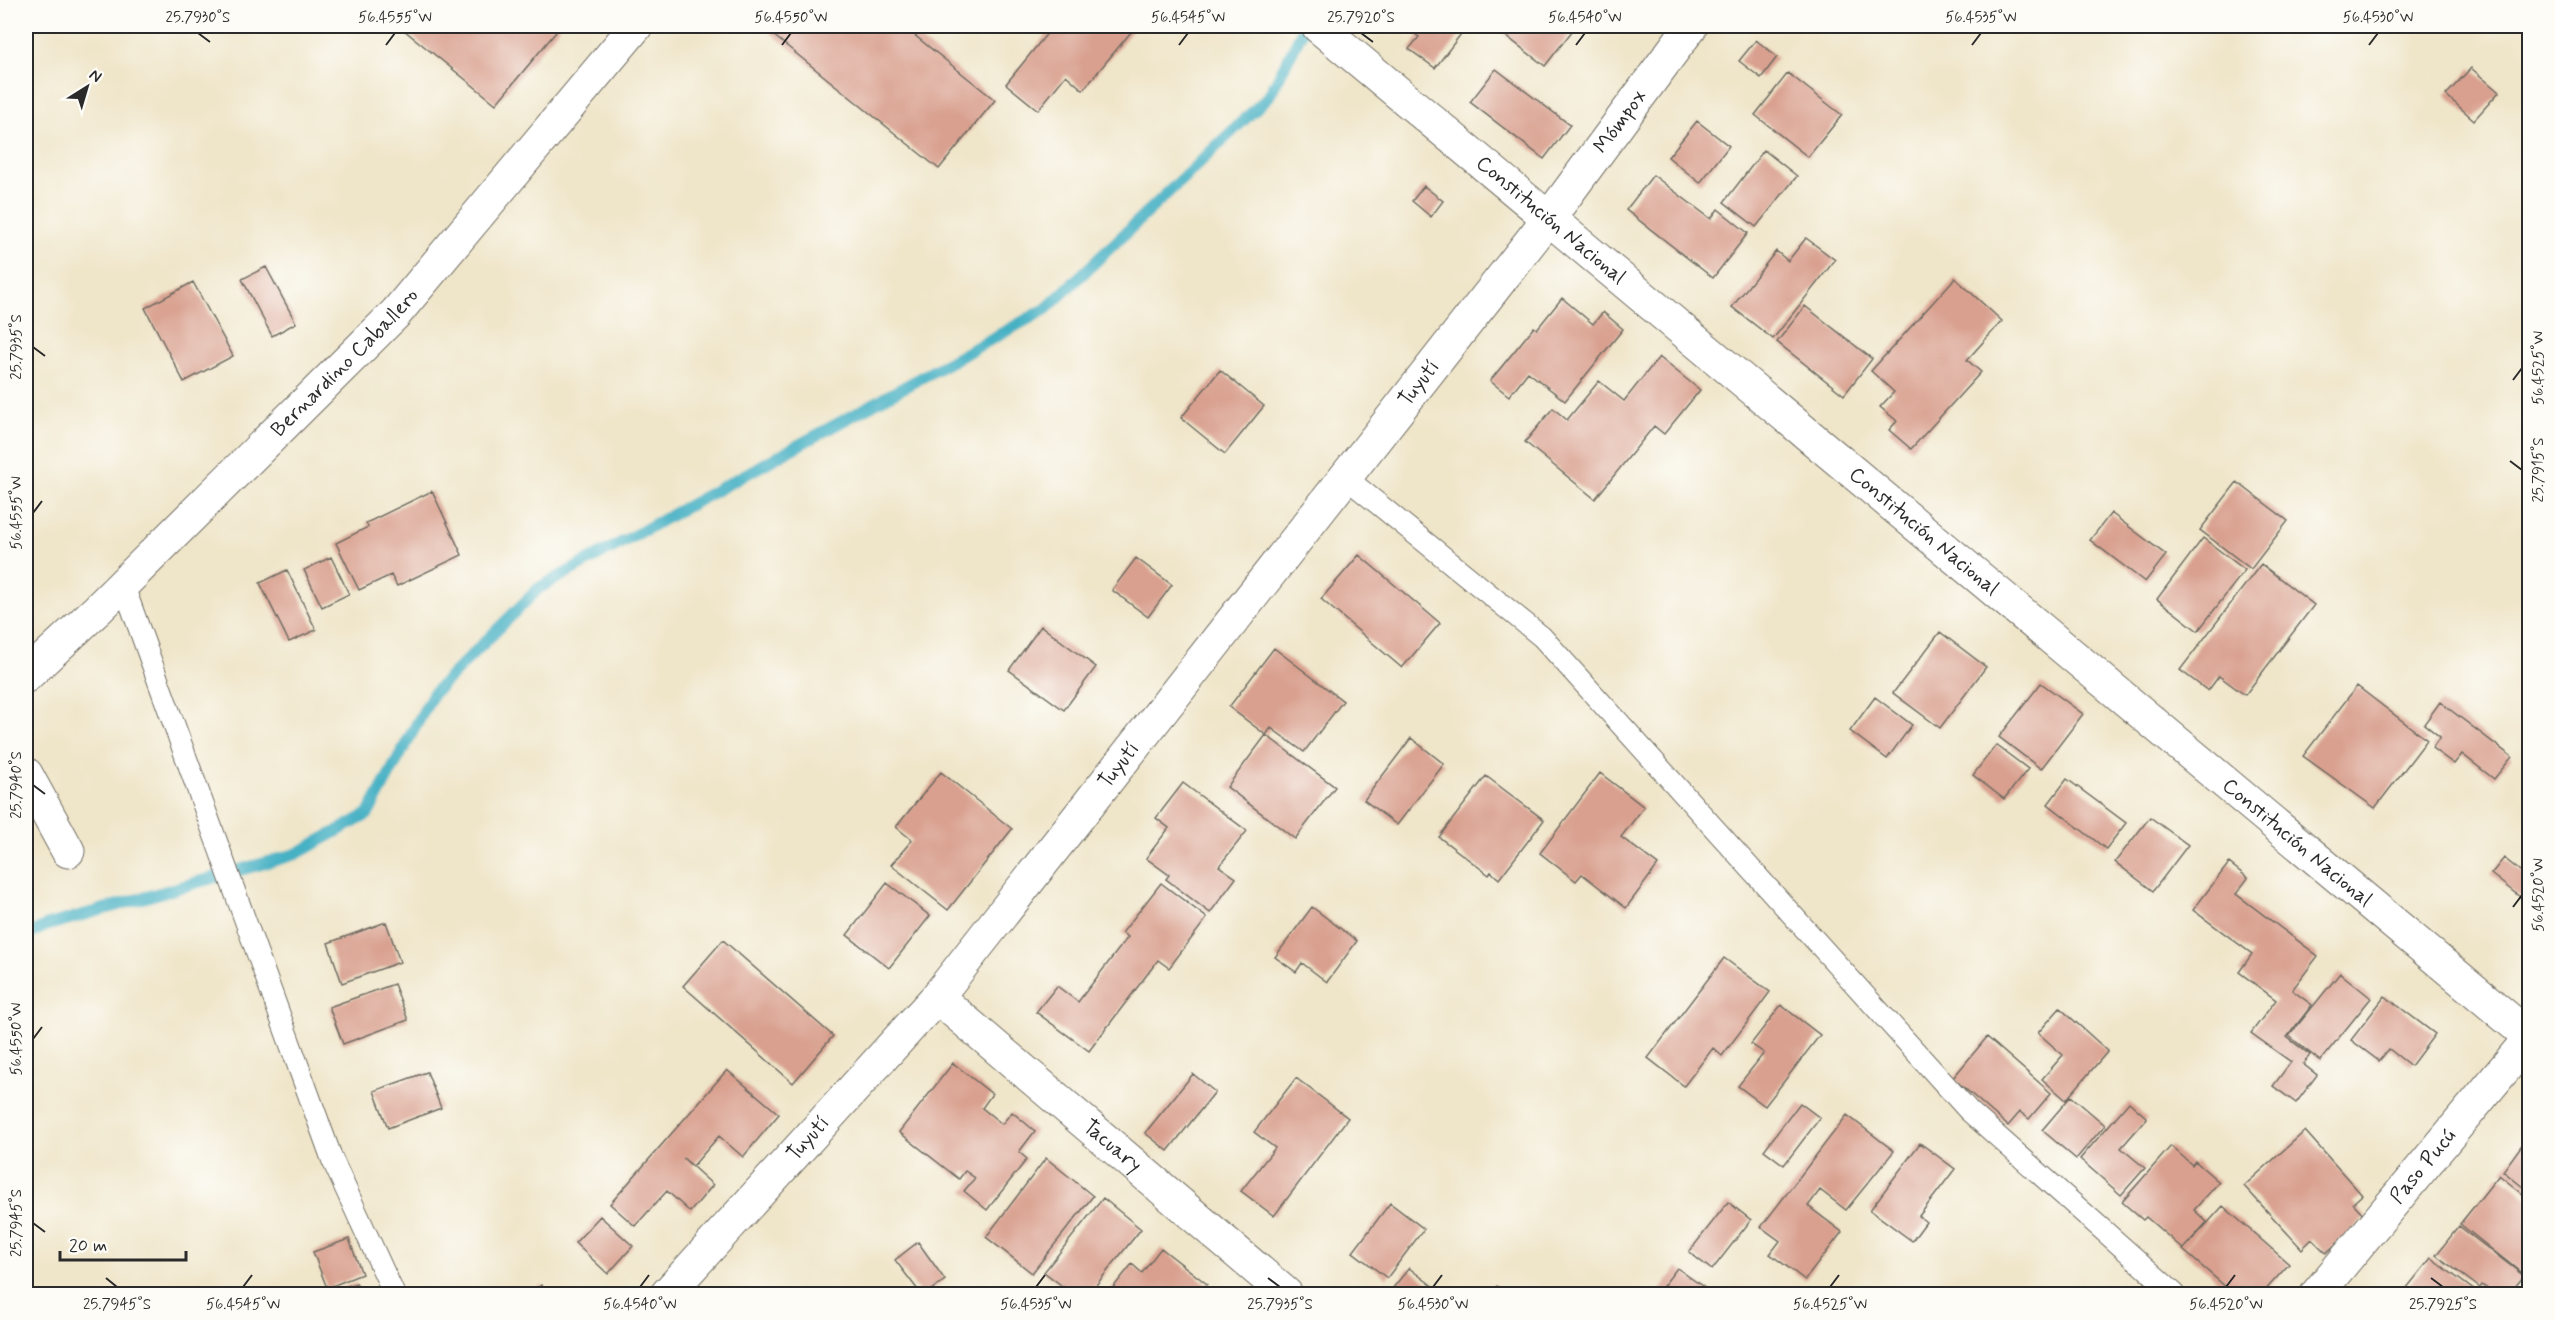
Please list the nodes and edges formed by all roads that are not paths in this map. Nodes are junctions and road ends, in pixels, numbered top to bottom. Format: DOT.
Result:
graph roads {
  1 [pos="636,26"];
  2 [pos="1691,26"];
  3 [pos="1324,31"];
  4 [pos="1549,218"];
  5 [pos="1345,477"];
  6 [pos="123,584"];
  7 [pos="26,676"];
  8 [pos="26,774"];
  9 [pos="68,851"];
  10 [pos="937,997"];
  11 [pos="2529,1038"];
  12 [pos="394,1294"];
  13 [pos="668,1294"];
  14 [pos="1286,1294"];
  15 [pos="2175,1294"];
  16 [pos="2317,1294"];
  1 -- 6 [label="street, Bernardino Caballero"];
  2 -- 4 [label="street, Mómpox"];
  3 -- 4 [label="street, Constitución Nacional"];
  4 -- 5 [label="street, Tuyutí"];
  4 -- 11 [label="street, Constitución Nacional"];
  5 -- 10 [label="street, Tuyutí"];
  5 -- 15 [label="lane"];
  6 -- 7 [label="street, Bernardino Caballero"];
  6 -- 12 [label="lane"];
  8 -- 9 [label="street"];
  10 -- 13 [label="street, Tuyutí"];
  10 -- 14 [label="street, Tacuary"];
  11 -- 16 [label="street, Paso Pucú"];
}
